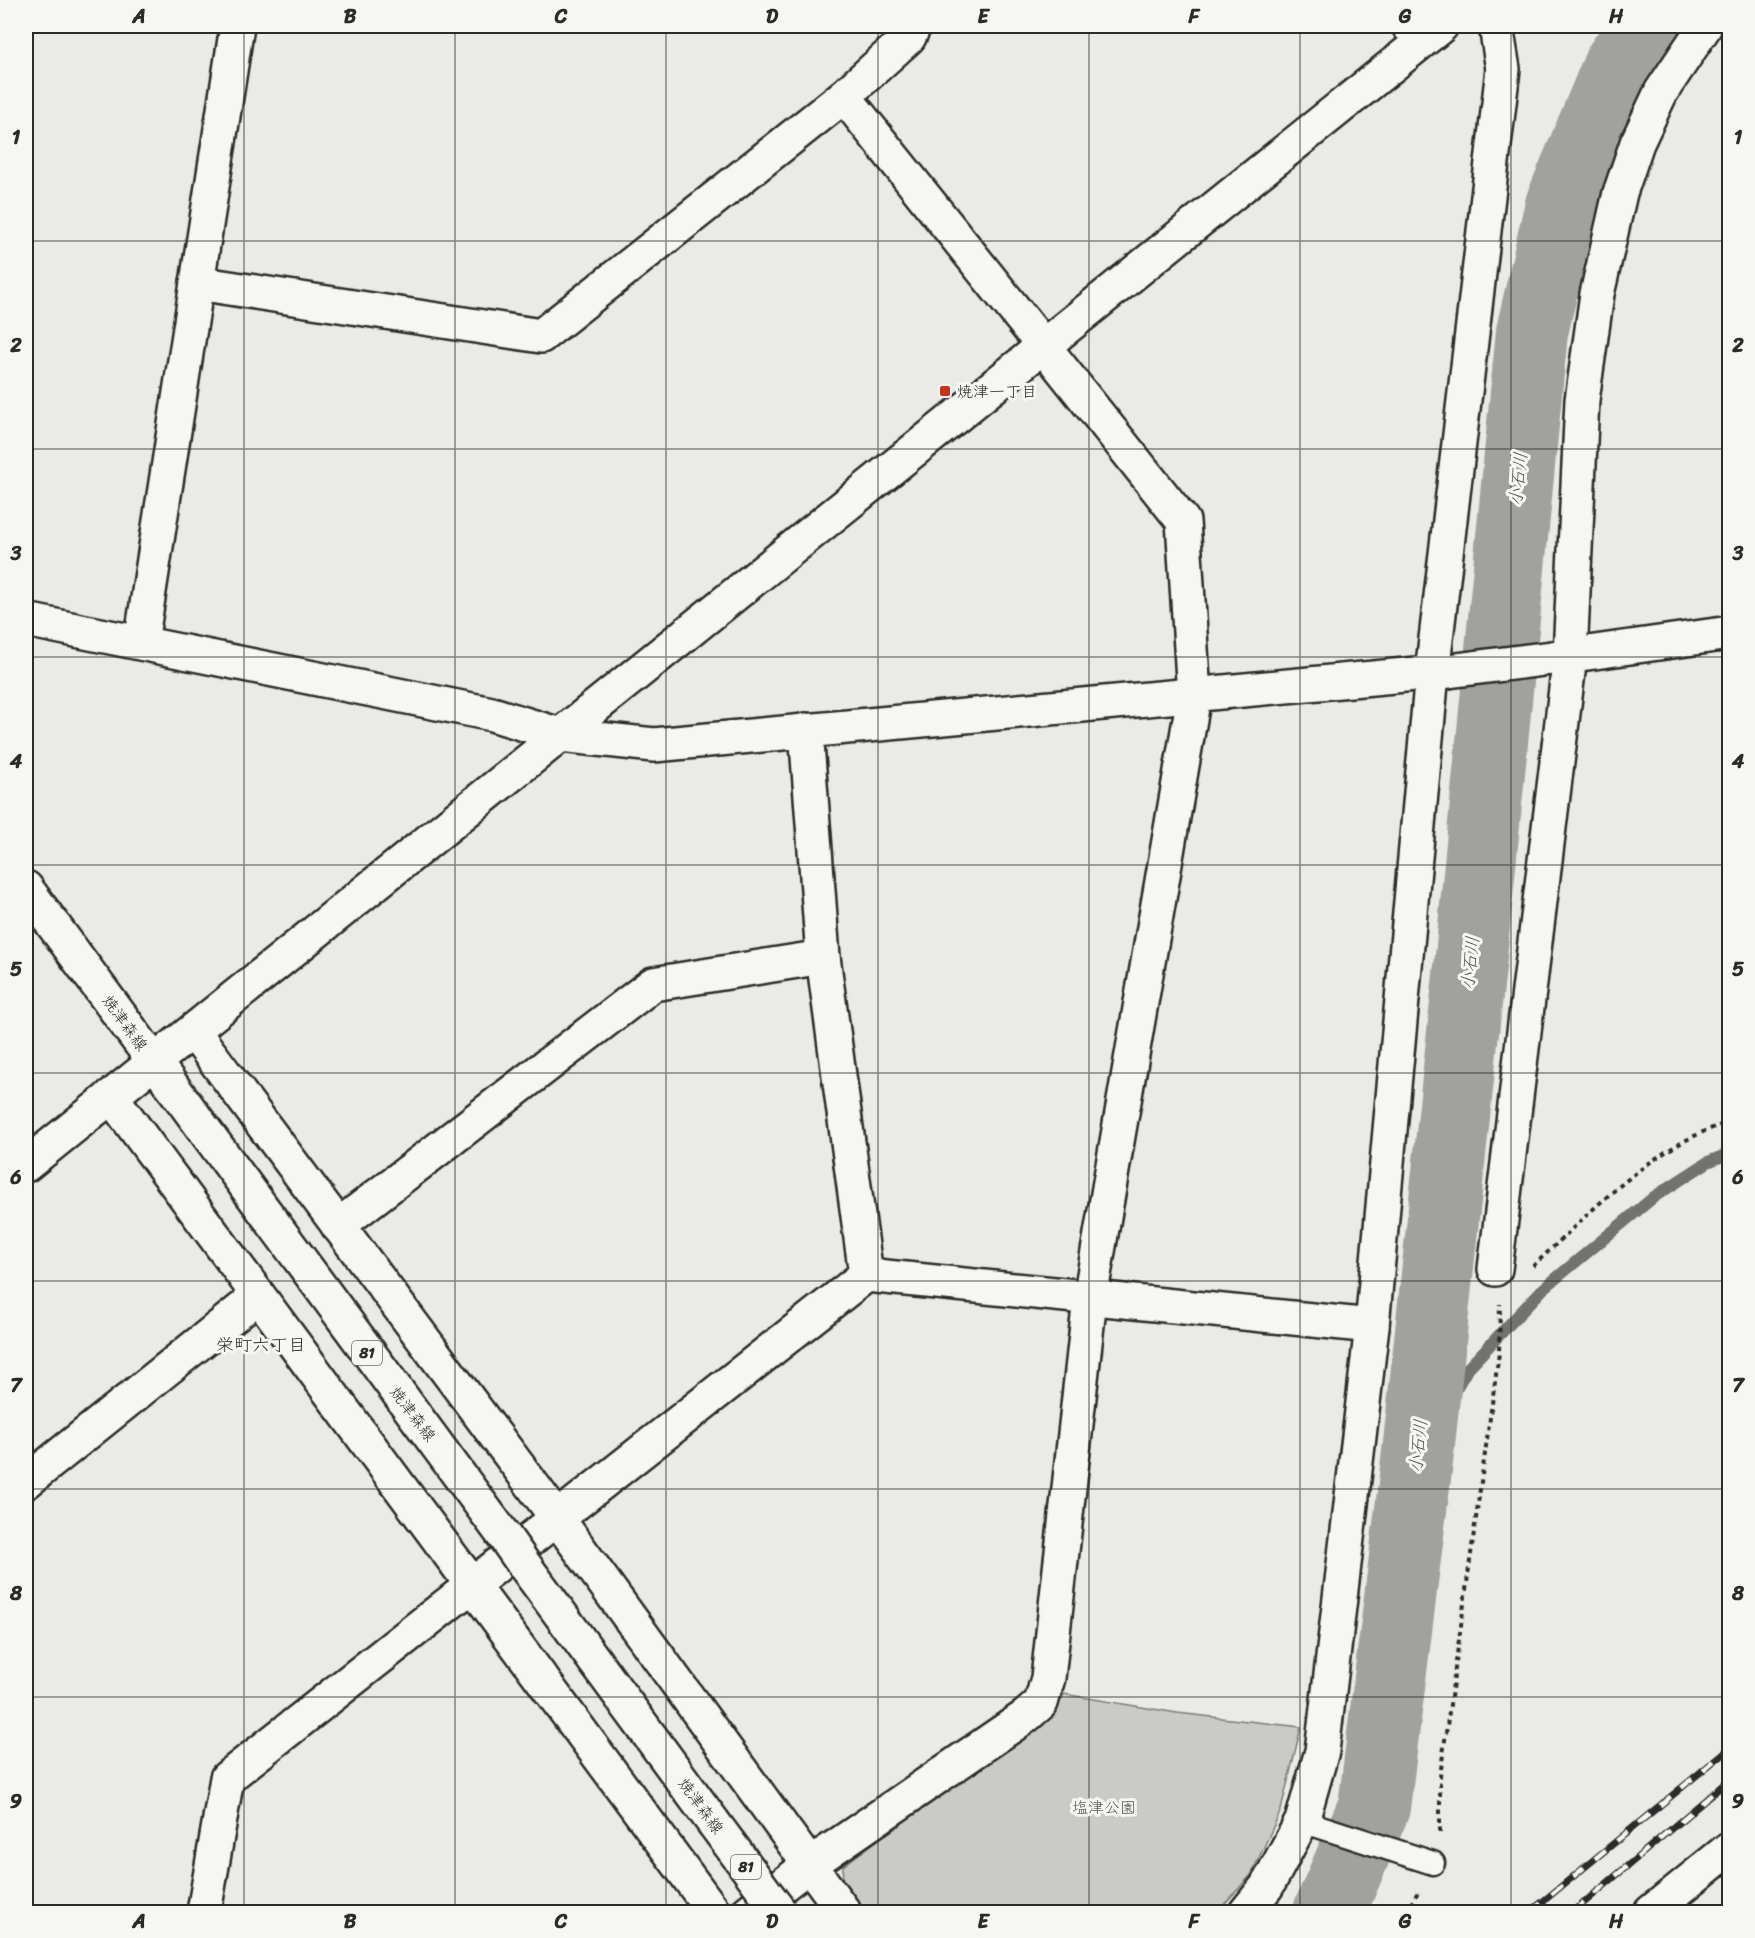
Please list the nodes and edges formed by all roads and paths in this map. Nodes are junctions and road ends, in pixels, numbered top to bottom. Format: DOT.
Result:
graph roads {
  1 [pos="237,26"];
  2 [pos="914,26"];
  3 [pos="1496,26"];
  4 [pos="1705,26"];
  5 [pos="1428,27"];
  6 [pos="844,96"];
  7 [pos="197,283"];
  8 [pos="1043,346"];
  9 [pos="26,620"];
  10 [pos="1730,633"];
  11 [pos="141,643"];
  12 [pos="1561,657"];
  13 [pos="1440,672"];
  14 [pos="1194,696"];
  15 [pos="806,730"];
  16 [pos="560,735"];
  17 [pos="26,888"];
  18 [pos="824,957"];
  19 [pos="193,1031"];
  20 [pos="153,1062"];
  21 [pos="111,1096"];
  22 [pos="1730,1122"];
  23 [pos="26,1165"];
  24 [pos="338,1226"];
  25 [pos="1495,1269"];
  26 [pos="866,1275"];
  27 [pos="258,1296"];
  28 [pos="1090,1298"];
  29 [pos="1500,1305"];
  30 [pos="1372,1326"];
  31 [pos="26,1482"];
  32 [pos="557,1518"];
  33 [pos="472,1585"];
  34 [pos="1310,1824"];
  35 [pos="1730,1848"];
  36 [pos="1428,1861"];
  37 [pos="809,1865"];
  38 [pos="204,1912"];
  39 [pos="714,1912"];
  40 [pos="748,1912"];
  41 [pos="780,1912"];
  42 [pos="844,1912"];
  43 [pos="1246,1912"];
  44 [pos="1651,1912"];
  1 -- 7 [label="street"];
  2 -- 6 [label="street"];
  3 -- 13 [label="street"];
  4 -- 12 [label="street"];
  5 -- 8 [label="street"];
  6 -- 7 [label="street"];
  6 -- 8 [label="street"];
  7 -- 11 [label="street"];
  8 -- 14 [label="street"];
  8 -- 16 [label="street"];
  9 -- 11 [label="street"];
  10 -- 12 [label="street"];
  11 -- 16 [label="street"];
  12 -- 13 [label="street"];
  12 -- 25 [label="street"];
  13 -- 14 [label="street"];
  13 -- 30 [label="street"];
  14 -- 15 [label="street"];
  14 -- 28 [label="street"];
  15 -- 16 [label="street"];
  15 -- 18 [label="street"];
  16 -- 19 [label="street"];
  17 -- 20 [label="street, 焼津森線 / 81"];
  18 -- 24 [label="street"];
  18 -- 26 [label="street"];
  19 -- 20 [label="street"];
  19 -- 24 [label="street"];
  20 -- 21 [label="street"];
  20 -- 41 [label="street, 焼津森線 / 81, bridge"];
  21 -- 23 [label="street"];
  21 -- 27 [label="street"];
  22 -- 25 [label="path"];
  24 -- 32 [label="street"];
  26 -- 28 [label="street"];
  26 -- 32 [label="street"];
  27 -- 31 [label="street"];
  27 -- 33 [label="street"];
  28 -- 30 [label="street"];
  28 -- 37 [label="street"];
  29 -- 36 [label="path"];
  30 -- 34 [label="street"];
  32 -- 33 [label="street"];
  32 -- 37 [label="street"];
  33 -- 38 [label="street"];
  33 -- 39 [label="street"];
  34 -- 36 [label="lane"];
  34 -- 43 [label="street"];
  35 -- 44 [label="street"];
  37 -- 40 [label="street"];
  37 -- 42 [label="street"];
}
